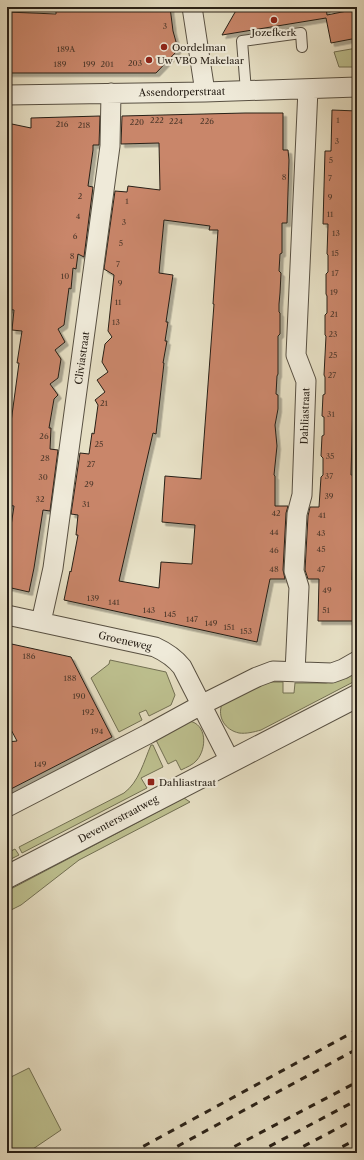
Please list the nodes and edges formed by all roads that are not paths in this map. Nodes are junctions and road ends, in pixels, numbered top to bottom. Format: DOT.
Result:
graph roads {
  1 [pos="192,7"];
  2 [pos="302,47"];
  3 [pos="357,87"];
  4 [pos="308,89"];
  5 [pos="246,91"];
  6 [pos="205,92"];
  7 [pos="111,93"];
  8 [pos="7,95"];
  9 [pos="7,615"];
  10 [pos="41,622"];
  11 [pos="357,661"];
  12 [pos="295,672"];
  13 [pos="357,696"];
  14 [pos="201,705"];
  15 [pos="230,761"];
  16 [pos="7,806"];
  17 [pos="7,877"];
  1 -- 6 [label="street"];
  2 -- 5 [label="lane"];
  3 -- 4 [label="street, Assendorperstraat"];
  4 -- 5 [label="street, Assendorperstraat"];
  4 -- 12 [label="street, Dahliastraat"];
  5 -- 6 [label="street, Assendorperstraat"];
  6 -- 7 [label="street, Assendorperstraat"];
  7 -- 8 [label="street, Assendorperstraat"];
  7 -- 10 [label="street, Cliviastraat"];
  9 -- 10 [label="street, Groeneweg"];
  10 -- 14 [label="street, Groeneweg"];
  11 -- 12 [label="street"];
  12 -- 14 [label="street"];
  13 -- 15 [label="street, Deventerstraatweg"];
  14 -- 15 [label="street, Groeneweg"];
  14 -- 16 [label="street"];
  15 -- 17 [label="street, Deventerstraatweg"];
}
